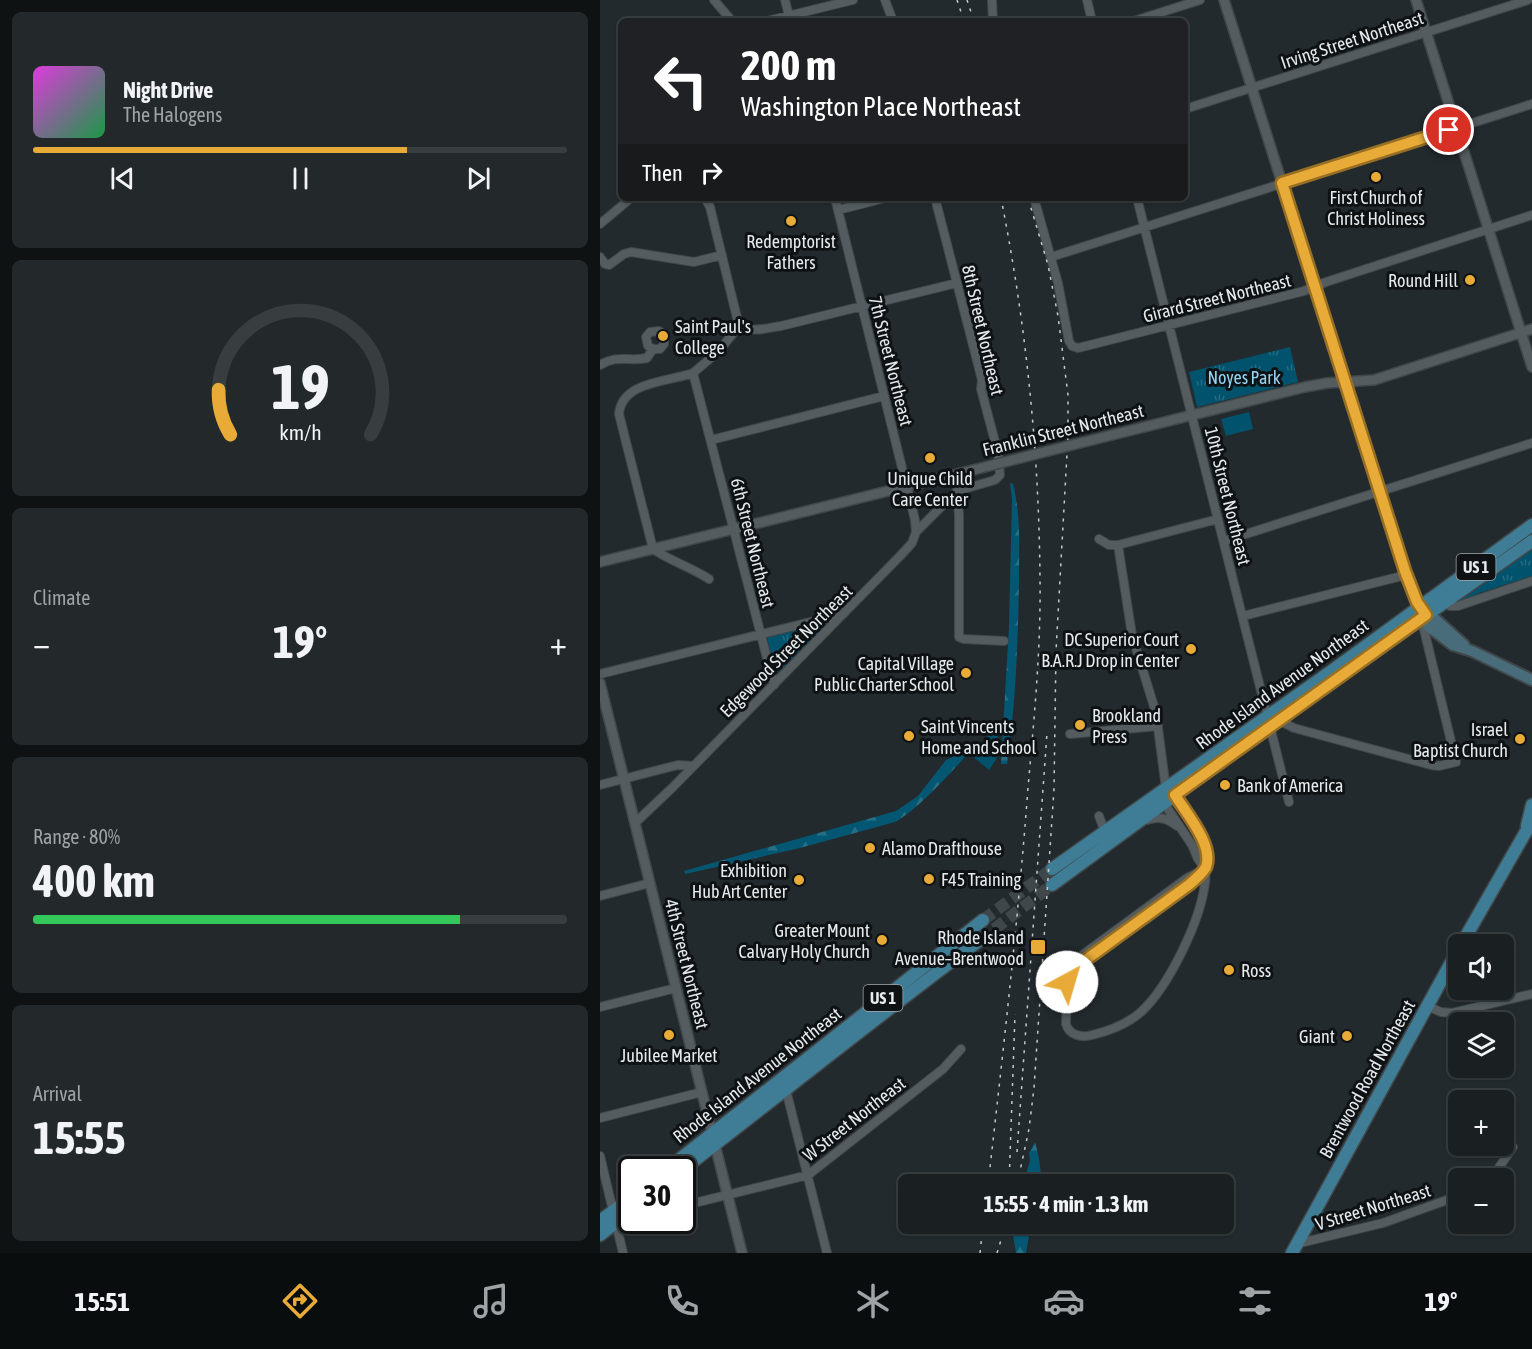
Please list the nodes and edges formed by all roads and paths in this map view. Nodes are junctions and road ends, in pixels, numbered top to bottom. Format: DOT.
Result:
graph roads {
  1 [pos="714,0"];
  2 [pos="786,0"];
  3 [pos="853,0"];
  4 [pos="885,0"];
  5 [pos="992,0"];
  6 [pos="1087,0"];
  7 [pos="1200,0"];
  8 [pos="1224,0"];
  9 [pos="1416,0"];
  10 [pos="1528,0"];
  11 [pos="729,18"];
  12 [pos="790,18"];
  13 [pos="793,18"];
  14 [pos="892,18"];
  15 [pos="993,18"];
  16 [pos="1091,18"];
  17 [pos="1143,18"];
  18 [pos="1426,33"];
  19 [pos="1252,88"];
  20 [pos="1532,104"];
  21 [pos="1188,109"];
  22 [pos="1456,128"];
  23 [pos="1282,183"];
  24 [pos="627,201"];
  25 [pos="707,201"];
  26 [pos="836,201"];
  27 [pos="873,201"];
  28 [pos="936,201"];
  29 [pos="1035,201"];
  30 [pos="1138,201"];
  31 [pos="838,210"];
  32 [pos="1532,215"];
  33 [pos="600,224"];
  34 [pos="1144,227"];
  35 [pos="1488,229"];
  36 [pos="722,255"];
  37 [pos="1052,256"];
  38 [pos="600,257"];
  39 [pos="957,283"];
  40 [pos="1315,286"];
  41 [pos="862,306"];
  42 [pos="740,326"];
  43 [pos="1169,326"];
  44 [pos="1532,329"];
  45 [pos="1521,332"];
  46 [pos="653,350"];
  47 [pos="600,365"];
  48 [pos="1532,367"];
  49 [pos="693,373"];
  50 [pos="1346,383"];
  51 [pos="884,396"];
  52 [pos="1192,415"];
  53 [pos="711,440"];
  54 [pos="1532,442"];
  55 [pos="1000,469"];
  56 [pos="907,487"];
  57 [pos="1380,491"];
  58 [pos="952,496"];
  59 [pos="1218,519"];
  60 [pos="1532,525"];
  61 [pos="734,529"];
  62 [pos="916,532"];
  63 [pos="1099,540"];
  64 [pos="1224,541"];
  65 [pos="1532,541"];
  66 [pos="1118,545"];
  67 [pos="653,549"];
  68 [pos="600,562"];
  69 [pos="1406,575"];
  70 [pos="709,579"];
  71 [pos="1532,581"];
  72 [pos="1444,602"];
  73 [pos="1422,613"];
  74 [pos="843,614"];
  75 [pos="1243,616"];
  76 [pos="760,634"];
  77 [pos="1004,641"];
  78 [pos="600,674"];
  79 [pos="1532,680"];
  80 [pos="600,682"];
  81 [pos="774,685"];
  82 [pos="1273,720"];
  83 [pos="1158,726"];
  84 [pos="1070,734"];
  85 [pos="693,766"];
  86 [pos="624,779"];
  87 [pos="600,785"];
  88 [pos="1171,792"];
  89 [pos="1289,802"];
  90 [pos="1164,803"];
  91 [pos="1532,805"];
  92 [pos="1099,816"];
  93 [pos="635,823"];
  94 [pos="1530,823"];
  95 [pos="1134,824"];
  96 [pos="1105,832"];
  97 [pos="1185,834"];
  98 [pos="1052,869"];
  99 [pos="1205,869"];
  100 [pos="650,883"];
  101 [pos="1052,885"];
  102 [pos="600,896"];
  103 [pos="983,920"];
  104 [pos="1467,934"];
  105 [pos="980,940"];
  106 [pos="1448,968"];
  107 [pos="676,988"];
  108 [pos="1532,994"];
  109 [pos="1427,1006"];
  110 [pos="600,1007"];
  111 [pos="961,1049"];
  112 [pos="784,1083"];
  113 [pos="702,1092"];
  114 [pos="600,1118"];
  115 [pos="714,1139"];
  116 [pos="600,1156"];
  117 [pos="688,1156"];
  118 [pos="696,1156"];
  119 [pos="808,1174"];
  120 [pos="728,1195"];
  121 [pos="1448,1200"];
  122 [pos="696,1203"];
  123 [pos="618,1213"];
  124 [pos="618,1216"];
  125 [pos="615,1217"];
  126 [pos="600,1221"];
  127 [pos="600,1235"];
  128 [pos="1298,1248"];
  129 [pos="624,1253"];
  130 [pos="742,1253"];
  131 [pos="827,1253"];
  132 [pos="1285,1253"];
  1 -- 11 [label="street"];
  2 -- 12 [label="street"];
  3 -- 13 [label="street"];
  4 -- 14 [label="street"];
  5 -- 15 [label="street"];
  6 -- 16 [label="street"];
  7 -- 17 [label="street"];
  8 -- 19 [label="street"];
  9 -- 18 [label="street"];
  10 -- 18 [label="street, Irving Street Northeast"];
  18 -- 19 [label="street, Irving Street Northeast"];
  18 -- 22 [label="street"];
  19 -- 21 [label="street, Irving Street Northeast"];
  19 -- 23 [label="street"];
  20 -- 22 [label="street"];
  22 -- 23 [label="street"];
  22 -- 35 [label="street"];
  23 -- 34 [label="street"];
  23 -- 40 [label="street"];
  24 -- 33 [label="street"];
  25 -- 36 [label="street"];
  26 -- 31 [label="street, 7th Street Northeast"];
  27 -- 31 [label="street"];
  28 -- 39 [label="street, 8th Street Northeast"];
  29 -- 37 [label="street"];
  30 -- 34 [label="street, 10th Street Northeast"];
  31 -- 41 [label="street, 7th Street Northeast"];
  32 -- 35 [label="street, Girard Street Northeast"];
  34 -- 37 [label="street"];
  34 -- 43 [label="street, 10th Street Northeast"];
  35 -- 40 [label="street, Girard Street Northeast"];
  35 -- 45 [label="street"];
  36 -- 38 [label="street"];
  36 -- 42 [label="street"];
  37 -- 43 [label="street, Girard Street Northeast"];
  39 -- 41 [label="street"];
  39 -- 55 [label="street, 8th Street Northeast"];
  40 -- 43 [label="street, Girard Street Northeast"];
  40 -- 50 [label="street"];
  41 -- 42 [label="street"];
  41 -- 51 [label="street, 7th Street Northeast"];
  42 -- 49 [label="street"];
  43 -- 52 [label="street, 10th Street Northeast"];
  44 -- 45 [label="street, Franklin Street Northeast"];
  45 -- 48 [label="street"];
  45 -- 50 [label="street, Franklin Street Northeast"];
  46 -- 47 [label="street"];
  49 -- 53 [label="street, 6th Street Northeast"];
  49 -- 67 [label="street"];
  50 -- 52 [label="street, Franklin Street Northeast"];
  50 -- 57 [label="street"];
  51 -- 53 [label="street"];
  51 -- 56 [label="street, 7th Street Northeast"];
  52 -- 56 [label="street, Franklin Street Northeast, bridge"];
  52 -- 59 [label="street, 10th Street Northeast"];
  53 -- 61 [label="street, 6th Street Northeast"];
  54 -- 57 [label="street"];
  55 -- 58 [label="street, Edgewood Street Northeast"];
  56 -- 61 [label="street, Franklin Street Northeast"];
  56 -- 62 [label="street, 7th Street Northeast"];
  57 -- 64 [label="street"];
  57 -- 69 [label="street"];
  58 -- 62 [label="street, Edgewood Street Northeast"];
  58 -- 77 [label="street"];
  59 -- 64 [label="street, 10th Street Northeast"];
  59 -- 66 [label="street"];
  60 -- 73 [label="main road, Rhode Island Avenue Northeast / US 1"];
  61 -- 67 [label="street, Franklin Street Northeast"];
  61 -- 76 [label="street, 6th Street Northeast"];
  62 -- 74 [label="street, Edgewood Street Northeast"];
  63 -- 66 [label="street"];
  64 -- 75 [label="street, 10th Street Northeast"];
  65 -- 72 [label="main road, Rhode Island Avenue Northeast / US 1"];
  66 -- 83 [label="street"];
  67 -- 68 [label="street, Franklin Street Northeast"];
  67 -- 70 [label="street"];
  69 -- 73 [label="street"];
  69 -- 75 [label="street"];
  71 -- 72 [label="street"];
  72 -- 73 [label="main road, Rhode Island Avenue Northeast / US 1"];
  73 -- 79 [label="main road"];
  73 -- 82 [label="main road, Rhode Island Avenue Northeast / US 1"];
  73 -- 82 [label="street"];
  74 -- 76 [label="street"];
  74 -- 81 [label="street, Edgewood Street Northeast"];
  75 -- 82 [label="street, 10th Street Northeast"];
  76 -- 78 [label="street"];
  76 -- 81 [label="street, 6th Street Northeast"];
  80 -- 86 [label="street, 4th Street Northeast"];
  81 -- 85 [label="street, Edgewood Street Northeast"];
  82 -- 88 [label="main road, Rhode Island Avenue Northeast / US 1"];
  82 -- 89 [label="street, 10th Street Northeast"];
  83 -- 84 [label="street"];
  83 -- 88 [label="street"];
  85 -- 86 [label="street"];
  85 -- 93 [label="street, Edgewood Street Northeast"];
  86 -- 87 [label="street"];
  86 -- 93 [label="street, 4th Street Northeast"];
  88 -- 90 [label="main road, Rhode Island Avenue Northeast / US 1"];
  88 -- 96 [label="main road, Rhode Island Avenue Northeast / US 1"];
  88 -- 99 [label="street"];
  90 -- 95 [label="main road, Rhode Island Avenue Northeast / US 1"];
  90 -- 97 [label="street"];
  91 -- 94 [label="main road"];
  92 -- 96 [label="street"];
  93 -- 100 [label="street, 4th Street Northeast"];
  94 -- 104 [label="main road"];
  95 -- 97 [label="street"];
  95 -- 101 [label="main road, Rhode Island Avenue Northeast / US 1"];
  96 -- 98 [label="main road, Rhode Island Avenue Northeast / US 1"];
  97 -- 99 [label="street"];
  99 -- 99 [label="street"];
  100 -- 102 [label="street"];
  100 -- 107 [label="street, 4th Street Northeast"];
  103 -- 112 [label="main road, Rhode Island Avenue Northeast / US 1"];
  105 -- 112 [label="main road, Rhode Island Avenue Northeast / US 1"];
  106 -- 109 [label="main road, Brentwood Road Northeast"];
  107 -- 110 [label="street"];
  107 -- 113 [label="street, 4th Street Northeast"];
  108 -- 109 [label="street"];
  109 -- 128 [label="main road, Brentwood Road Northeast"];
  111 -- 119 [label="street, W Street Northeast"];
  112 -- 115 [label="main road, Rhode Island Avenue Northeast / US 1"];
  112 -- 119 [label="street"];
  113 -- 114 [label="street"];
  113 -- 115 [label="street, 4th Street Northeast"];
  115 -- 117 [label="main road, Rhode Island Avenue Northeast / US 1"];
  115 -- 118 [label="main road, Rhode Island Avenue Northeast / US 1"];
  115 -- 120 [label="street, 4th Street Northeast"];
  116 -- 125 [label="street"];
  119 -- 120 [label="street, W Street Northeast"];
  119 -- 131 [label="street"];
  120 -- 122 [label="street, W Street Northeast"];
  120 -- 130 [label="street, 4th Street Northeast"];
  121 -- 128 [label="street, V Street Northeast"];
  123 -- 125 [label="main road"];
  124 -- 125 [label="main road"];
  125 -- 126 [label="main road"];
  125 -- 127 [label="main road"];
  125 -- 129 [label="street"];
  128 -- 132 [label="main road, Brentwood Road Northeast"];
}
